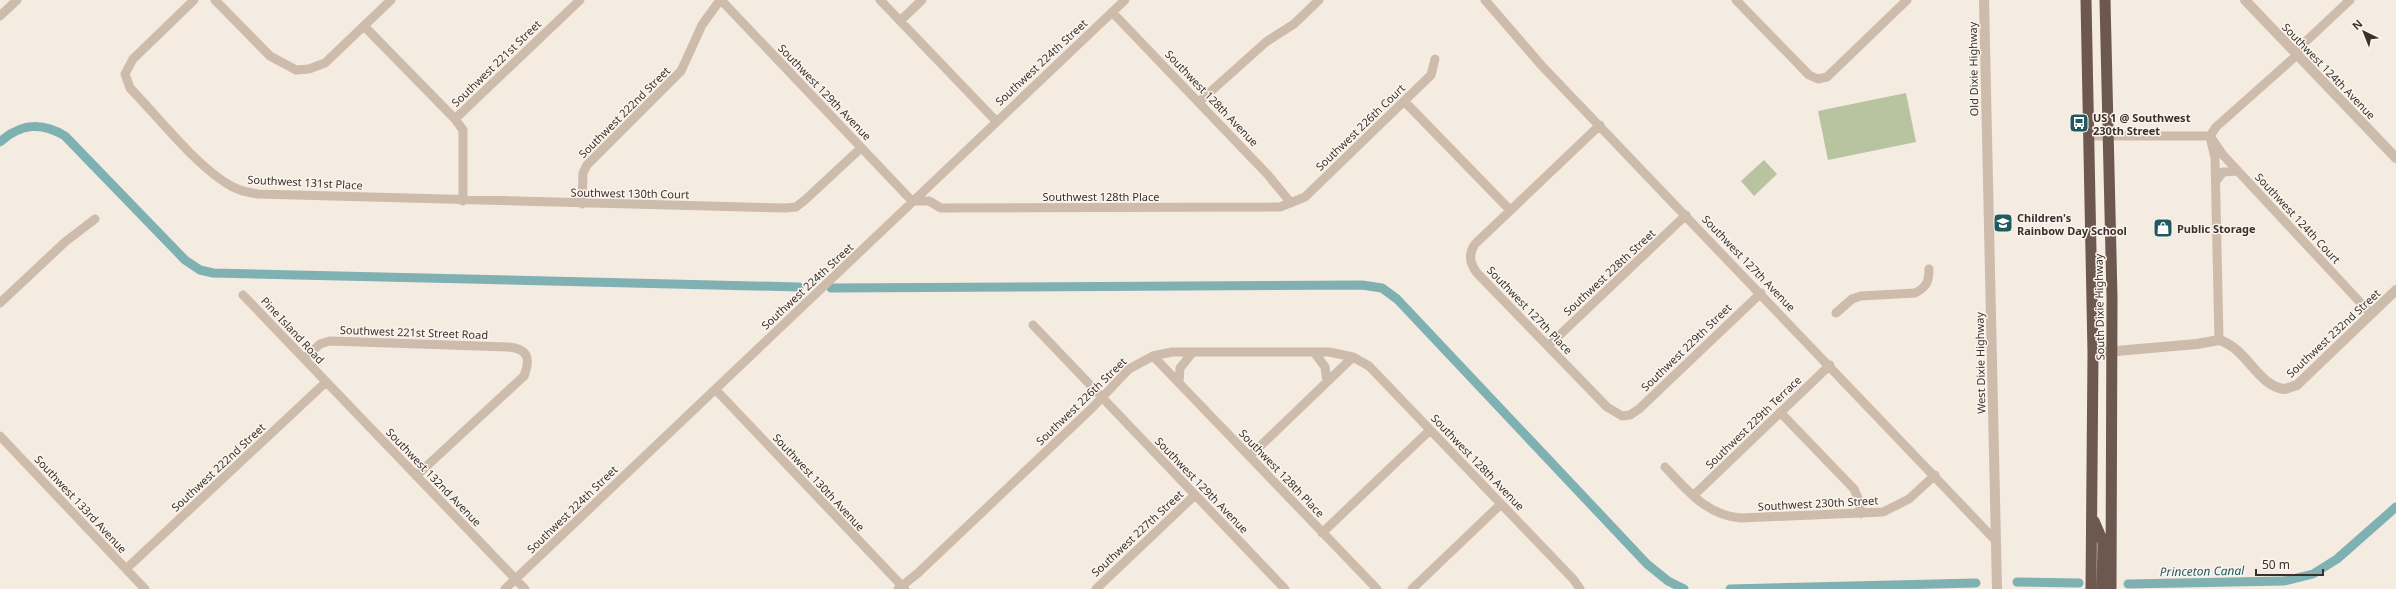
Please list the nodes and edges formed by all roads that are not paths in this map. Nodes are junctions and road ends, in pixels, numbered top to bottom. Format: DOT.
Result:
graph roads {
  1 [pos="17,0"];
  2 [pos="194,0"];
  3 [pos="215,0"];
  4 [pos="391,0"];
  5 [pos="580,0"];
  6 [pos="720,0"];
  7 [pos="880,0"];
  8 [pos="922,0"];
  9 [pos="1125,0"];
  10 [pos="1319,0"];
  11 [pos="1485,0"];
  12 [pos="1736,0"];
  13 [pos="1907,0"];
  14 [pos="1984,0"];
  15 [pos="2086,0"];
  16 [pos="2105,0"];
  17 [pos="2244,0"];
  18 [pos="2350,0"];
  19 [pos="1112,12"];
  20 [pos="0,16"];
  21 [pos="900,21"];
  22 [pos="364,26"];
  23 [pos="2297,55"];
  24 [pos="1435,59"];
  25 [pos="1404,101"];
  26 [pos="1199,102"];
  27 [pos="455,119"];
  28 [pos="996,121"];
  29 [pos="1600,125"];
  30 [pos="2089,136"];
  31 [pos="2109,136"];
  32 [pos="2210,136"];
  33 [pos="1986,137"];
  34 [pos="861,148"];
  35 [pos="2396,158"];
  36 [pos="2238,171"];
  37 [pos="2216,181"];
  38 [pos="463,200"];
  39 [pos="912,201"];
  40 [pos="1291,203"];
  41 [pos="582,204"];
  42 [pos="1510,210"];
  43 [pos="1686,215"];
  44 [pos="95,219"];
  45 [pos="1929,269"];
  46 [pos="2396,290"];
  47 [pos="1761,293"];
  48 [pos="243,295"];
  49 [pos="0,303"];
  50 [pos="1836,313"];
  51 [pos="2371,314"];
  52 [pos="1034,325"];
  53 [pos="2218,340"];
  54 [pos="1548,346"];
  55 [pos="2112,351"];
  56 [pos="1193,352"];
  57 [pos="1314,352"];
  58 [pos="2093,353"];
  59 [pos="1153,356"];
  60 [pos="1353,357"];
  61 [pos="304,359"];
  62 [pos="1830,365"];
  63 [pos="326,382"];
  64 [pos="1179,382"];
  65 [pos="1327,382"];
  66 [pos="716,390"];
  67 [pos="1104,397"];
  68 [pos="1780,412"];
  69 [pos="1626,416"];
  70 [pos="1430,430"];
  71 [pos="0,436"];
  72 [pos="1250,456"];
  73 [pos="1665,467"];
  74 [pos="1935,475"];
  75 [pos="416,476"];
  76 [pos="1195,495"];
  77 [pos="1692,496"];
  78 [pos="1501,504"];
  79 [pos="1861,514"];
  80 [pos="2092,517"];
  81 [pos="1322,533"];
  82 [pos="1996,541"];
  83 [pos="126,569"];
  84 [pos="516,579"];
  85 [pos="902,588"];
  86 [pos="145,589"];
  87 [pos="505,589"];
  88 [pos="525,589"];
  89 [pos="1096,589"];
  90 [pos="1285,589"];
  91 [pos="1377,589"];
  92 [pos="1412,589"];
  93 [pos="1580,589"];
  94 [pos="1997,589"];
  95 [pos="2091,589"];
  96 [pos="2102,589"];
  97 [pos="2111,589"];
  1 -- 20 [label="street"];
  2 -- 38 [label="street, Southwest 131st Place"];
  3 -- 22 [label="street"];
  4 -- 22 [label="street"];
  5 -- 27 [label="street, Southwest 221st Street"];
  6 -- 34 [label="street, Southwest 129th Avenue"];
  6 -- 41 [label="street, Southwest 222nd Street"];
  7 -- 21 [label="street"];
  8 -- 21 [label="street"];
  9 -- 19 [label="street, Southwest 224th Street"];
  10 -- 26 [label="street"];
  11 -- 29 [label="street, Southwest 127th Avenue"];
  12 -- 13 [label="street"];
  14 -- 33 [label="street, Old Dixie Highway"];
  15 -- 30 [label="highway, South Dixie Highway"];
  16 -- 31 [label="highway, South Dixie Highway"];
  17 -- 23 [label="street, Southwest 124th Avenue"];
  18 -- 23 [label="street"];
  19 -- 26 [label="street, Southwest 128th Avenue"];
  19 -- 28 [label="street, Southwest 224th Street"];
  21 -- 28 [label="street"];
  22 -- 27 [label="street"];
  23 -- 32 [label="street"];
  23 -- 35 [label="street, Southwest 124th Avenue"];
  24 -- 25 [label="street, Southwest 226th Court"];
  25 -- 40 [label="street, Southwest 226th Court"];
  25 -- 42 [label="street"];
  26 -- 40 [label="street, Southwest 128th Avenue"];
  27 -- 38 [label="street, Southwest 221st Street"];
  28 -- 39 [label="street, Southwest 224th Street"];
  29 -- 42 [label="street"];
  29 -- 43 [label="street, Southwest 127th Avenue"];
  30 -- 31 [label="street"];
  30 -- 58 [label="highway, South Dixie Highway"];
  31 -- 32 [label="street"];
  31 -- 55 [label="highway, South Dixie Highway"];
  32 -- 36 [label="street, Southwest 124th Court"];
  32 -- 37 [label="street"];
  33 -- 82 [label="street, West Dixie Highway"];
  34 -- 39 [label="street, Southwest 129th Avenue"];
  34 -- 41 [label="street, Southwest 130th Court"];
  36 -- 37 [label="street"];
  36 -- 51 [label="street, Southwest 124th Court"];
  37 -- 53 [label="street"];
  38 -- 41 [label="street, Southwest 130th Court"];
  39 -- 40 [label="street, Southwest 128th Place"];
  39 -- 66 [label="street, Southwest 224th Street"];
  42 -- 54 [label="street, Southwest 127th Place"];
  43 -- 47 [label="street, Southwest 127th Avenue"];
  43 -- 54 [label="street, Southwest 228th Street"];
  44 -- 49 [label="street"];
  45 -- 50 [label="street"];
  46 -- 51 [label="street, Southwest 232nd Street"];
  47 -- 62 [label="street, Southwest 127th Avenue"];
  47 -- 69 [label="street, Southwest 229th Street"];
  48 -- 61 [label="street, Pine Island Road"];
  51 -- 53 [label="street, Southwest 232nd Street"];
  52 -- 67 [label="street, Southwest 129th Avenue"];
  53 -- 55 [label="street"];
  54 -- 69 [label="street, Southwest 127th Place"];
  55 -- 58 [label="street"];
  55 -- 97 [label="highway, South Dixie Highway"];
  56 -- 57 [label="street, Southwest 226th Street"];
  56 -- 59 [label="street, Southwest 226th Street"];
  56 -- 64 [label="street"];
  57 -- 60 [label="street, Southwest 226th Street"];
  57 -- 65 [label="street"];
  58 -- 80 [label="highway, South Dixie Highway"];
  59 -- 64 [label="street, Southwest 128th Place"];
  59 -- 67 [label="street, Southwest 226th Street"];
  60 -- 65 [label="street"];
  60 -- 70 [label="street, Southwest 128th Avenue"];
  61 -- 63 [label="street, Pine Island Road"];
  61 -- 75 [label="street, Southwest 221st Street Road"];
  62 -- 68 [label="street, Southwest 229th Terrace"];
  62 -- 74 [label="street, Southwest 127th Avenue"];
  63 -- 75 [label="street, Southwest 132nd Avenue"];
  63 -- 83 [label="street, Southwest 222nd Street"];
  64 -- 72 [label="street, Southwest 128th Place"];
  65 -- 72 [label="street"];
  66 -- 84 [label="street, Southwest 224th Street"];
  66 -- 85 [label="street, Southwest 130th Avenue"];
  67 -- 76 [label="street, Southwest 129th Avenue"];
  67 -- 85 [label="street, Southwest 226th Street"];
  68 -- 77 [label="street, Southwest 229th Terrace"];
  68 -- 79 [label="street"];
  70 -- 78 [label="street, Southwest 128th Avenue"];
  70 -- 81 [label="street"];
  71 -- 83 [label="street, Southwest 133rd Avenue"];
  72 -- 81 [label="street, Southwest 128th Place"];
  73 -- 77 [label="street"];
  74 -- 79 [label="street, Southwest 230th Street"];
  74 -- 82 [label="street, Southwest 127th Avenue"];
  75 -- 84 [label="street, Southwest 132nd Avenue"];
  76 -- 89 [label="street, Southwest 227th Street"];
  76 -- 90 [label="street, Southwest 129th Avenue"];
  77 -- 79 [label="street, Southwest 230th Street"];
  78 -- 92 [label="street"];
  78 -- 93 [label="street, Southwest 128th Avenue"];
  80 -- 95 [label="highway, South Dixie Highway"];
  80 -- 96 [label="highway"];
  81 -- 91 [label="street, Southwest 128th Place"];
  82 -- 94 [label="street, West Dixie Highway"];
  83 -- 86 [label="street, Southwest 133rd Avenue"];
  84 -- 87 [label="street, Southwest 224th Street"];
  84 -- 88 [label="street, Southwest 132nd Avenue"];
}
